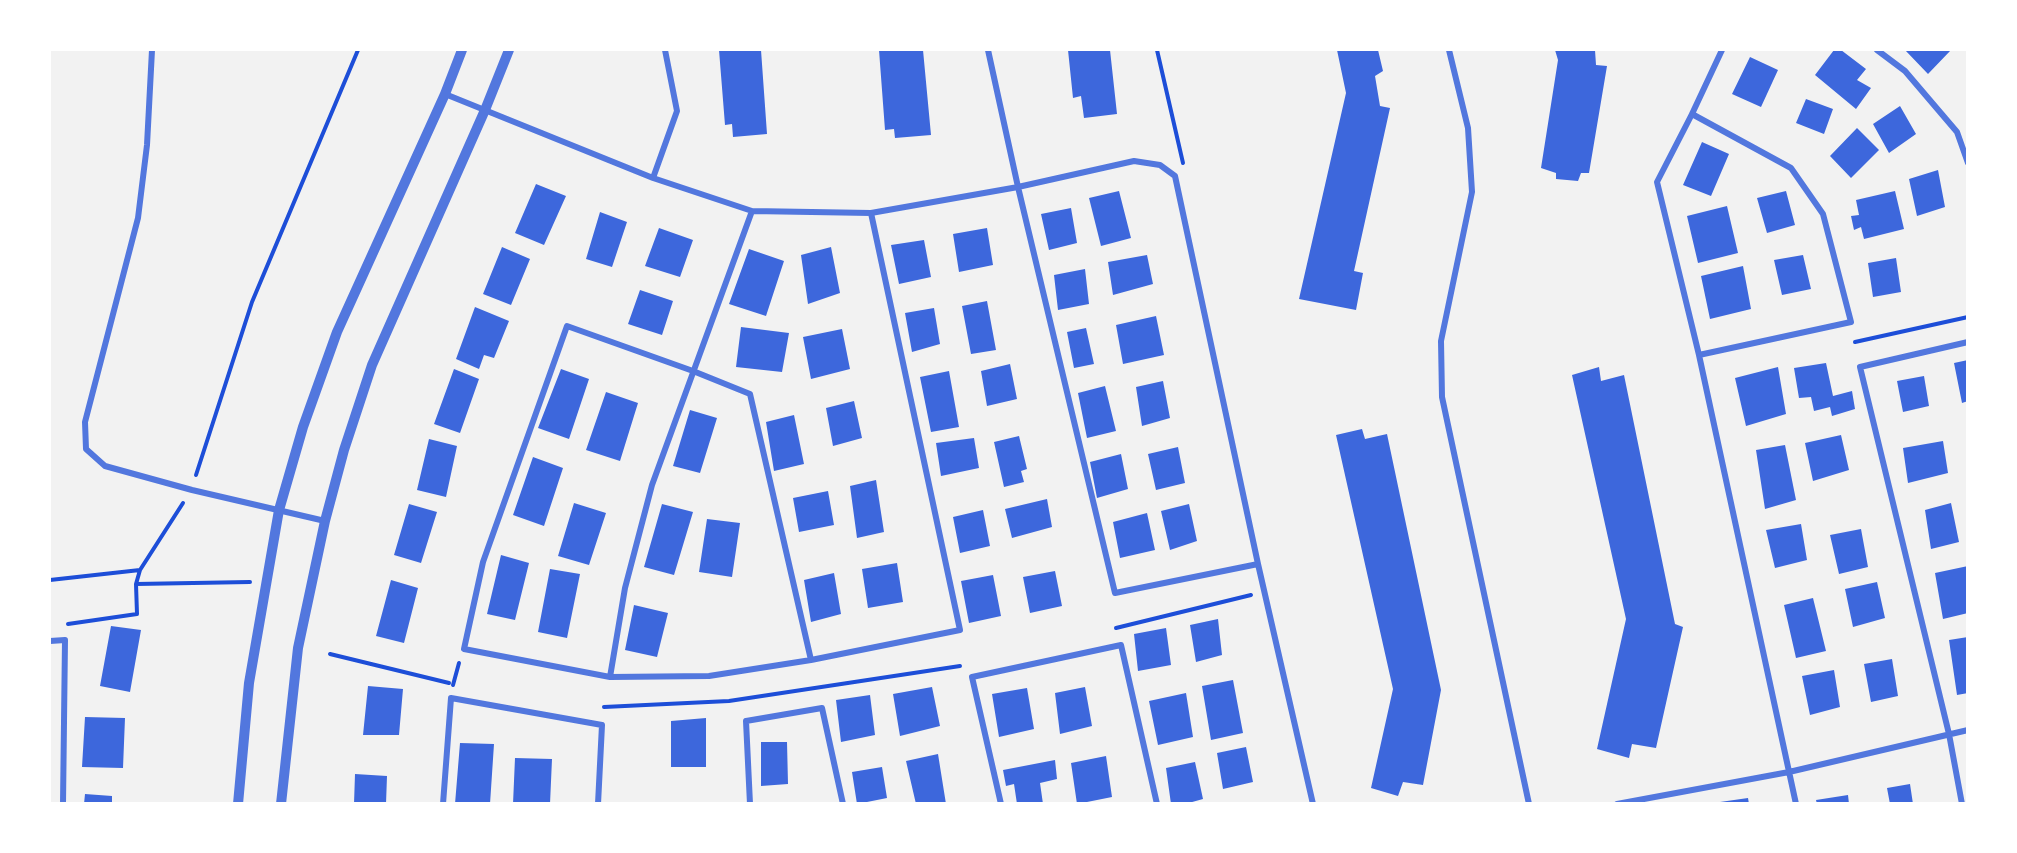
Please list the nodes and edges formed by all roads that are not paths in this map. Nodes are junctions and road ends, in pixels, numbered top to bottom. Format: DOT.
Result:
graph roads {
  1 [pos="152,50"];
  2 [pos="462,50"];
  3 [pos="510,50"];
  4 [pos="664,50"];
  5 [pos="988,50"];
  6 [pos="1449,50"];
  7 [pos="1722,50"];
  8 [pos="1877,50"];
  9 [pos="445,94"];
  10 [pos="485,110"];
  11 [pos="1692,114"];
  12 [pos="1968,163"];
  13 [pos="652,178"];
  14 [pos="1018,187"];
  15 [pos="752,211"];
  16 [pos="872,213"];
  17 [pos="1968,342"];
  18 [pos="1699,355"];
  19 [pos="693,371"];
  20 [pos="279,510"];
  21 [pos="325,521"];
  22 [pos="1258,564"];
  23 [pos="50,641"];
  24 [pos="811,660"];
  25 [pos="610,677"];
  26 [pos="1968,730"];
  27 [pos="1949,734"];
  28 [pos="1789,772"];
  29 [pos="1620,803"];
  30 [pos="63,804"];
  31 [pos="238,804"];
  32 [pos="281,804"];
  33 [pos="443,804"];
  34 [pos="598,804"];
  35 [pos="750,804"];
  36 [pos="843,804"];
  37 [pos="1001,804"];
  38 [pos="1157,804"];
  39 [pos="1313,804"];
  40 [pos="1529,804"];
  41 [pos="1796,804"];
  42 [pos="1962,804"];
  1 -- 20 [label="street"];
  2 -- 9 [label="street"];
  3 -- 10 [label="street"];
  4 -- 13 [label="street"];
  5 -- 14 [label="street"];
  6 -- 40 [label="street"];
  7 -- 11 [label="street"];
  8 -- 12 [label="street"];
  9 -- 10 [label="street"];
  9 -- 20 [label="street"];
  10 -- 13 [label="street"];
  10 -- 21 [label="street"];
  11 -- 18 [label="street"];
  11 -- 18 [label="street"];
  13 -- 15 [label="street"];
  14 -- 16 [label="street"];
  14 -- 22 [label="street"];
  14 -- 22 [label="street"];
  15 -- 16 [label="street"];
  15 -- 19 [label="street"];
  16 -- 24 [label="street"];
  17 -- 27 [label="street"];
  18 -- 28 [label="street"];
  19 -- 24 [label="street"];
  19 -- 25 [label="street"];
  19 -- 25 [label="street"];
  20 -- 21 [label="street"];
  20 -- 31 [label="street"];
  21 -- 32 [label="street"];
  22 -- 39 [label="street"];
  23 -- 30 [label="street"];
  24 -- 25 [label="street"];
  26 -- 27 [label="street"];
  27 -- 28 [label="street"];
  27 -- 42 [label="street"];
  28 -- 29 [label="street"];
  28 -- 41 [label="street"];
  33 -- 34 [label="street"];
  35 -- 36 [label="street"];
  37 -- 38 [label="street"];
}
